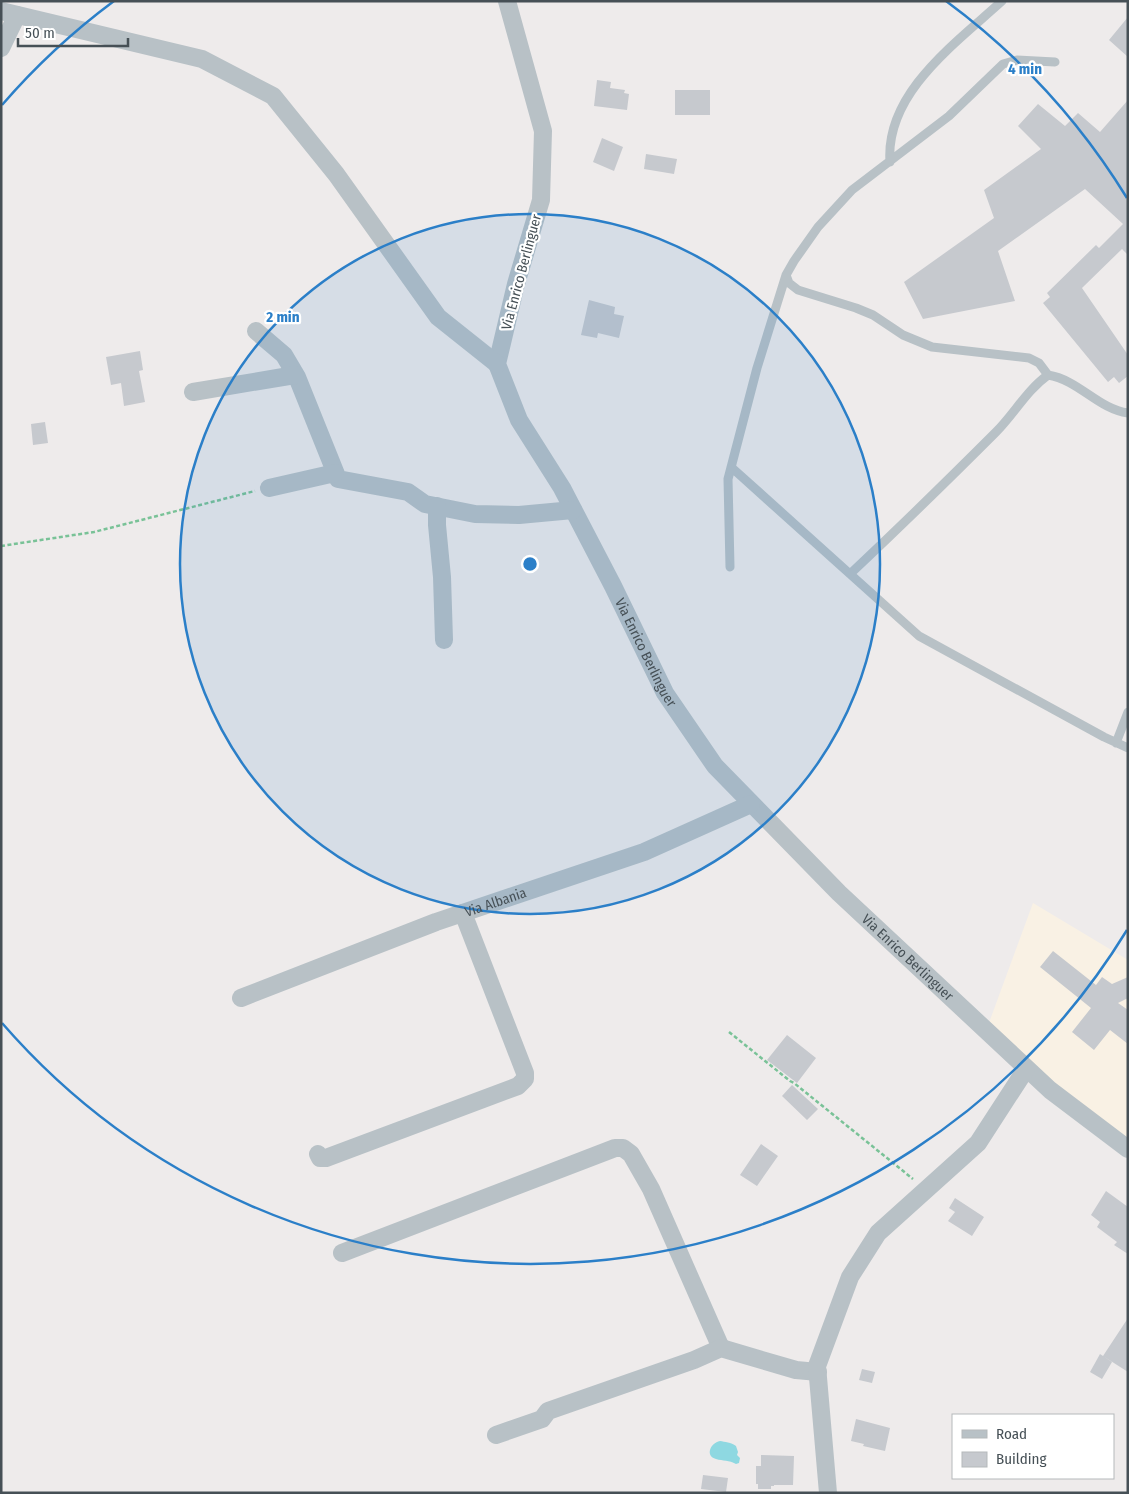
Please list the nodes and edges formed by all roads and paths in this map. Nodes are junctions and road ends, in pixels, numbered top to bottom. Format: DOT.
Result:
graph roads {
  1 [pos="507,1"];
  2 [pos="1002,1"];
  3 [pos="9,13"];
  4 [pos="1,48"];
  5 [pos="1055,62"];
  6 [pos="890,162"];
  7 [pos="786,275"];
  8 [pos="256,330"];
  9 [pos="497,364"];
  10 [pos="296,374"];
  11 [pos="1048,375"];
  12 [pos="194,392"];
  13 [pos="1128,413"];
  14 [pos="731,467"];
  15 [pos="335,473"];
  16 [pos="269,488"];
  17 [pos="437,506"];
  18 [pos="574,510"];
  19 [pos="1,546"];
  20 [pos="730,567"];
  21 [pos="850,574"];
  22 [pos="444,640"];
  23 [pos="1128,712"];
  24 [pos="1116,743"];
  25 [pos="1128,748"];
  26 [pos="751,804"];
  27 [pos="463,913"];
  28 [pos="240,998"];
  29 [pos="729,1032"];
  30 [pos="1026,1069"];
  31 [pos="1128,1149"];
  32 [pos="318,1154"];
  33 [pos="926,1189"];
  34 [pos="342,1253"];
  35 [pos="722,1348"];
  36 [pos="818,1372"];
  37 [pos="496,1435"];
  38 [pos="828,1493"];
  1 -- 9 [label="street, Via Enrico Berlinguer"];
  2 -- 6 [label="lane"];
  3 -- 4 [label="street"];
  3 -- 9 [label="street"];
  5 -- 6 [label="lane"];
  6 -- 7 [label="lane"];
  7 -- 11 [label="lane"];
  7 -- 14 [label="lane"];
  8 -- 10 [label="street"];
  9 -- 18 [label="street, Via Enrico Berlinguer"];
  10 -- 12 [label="street"];
  10 -- 15 [label="street"];
  11 -- 13 [label="lane"];
  11 -- 21 [label="lane"];
  14 -- 20 [label="lane"];
  14 -- 21 [label="lane"];
  15 -- 16 [label="street"];
  15 -- 17 [label="street"];
  16 -- 19 [label="path"];
  17 -- 18 [label="street"];
  17 -- 22 [label="street"];
  18 -- 26 [label="street, Via Enrico Berlinguer"];
  21 -- 24 [label="lane"];
  23 -- 24 [label="lane"];
  24 -- 25 [label="lane"];
  26 -- 27 [label="street, Via Albania"];
  26 -- 30 [label="street, Via Enrico Berlinguer"];
  27 -- 28 [label="street, Via Albania"];
  27 -- 32 [label="street"];
  29 -- 33 [label="path"];
  30 -- 31 [label="street, Via Enrico Berlinguer"];
  30 -- 33 [label="street"];
  33 -- 36 [label="street"];
  34 -- 35 [label="street"];
  35 -- 36 [label="street"];
  35 -- 37 [label="street"];
  36 -- 38 [label="street"];
}
